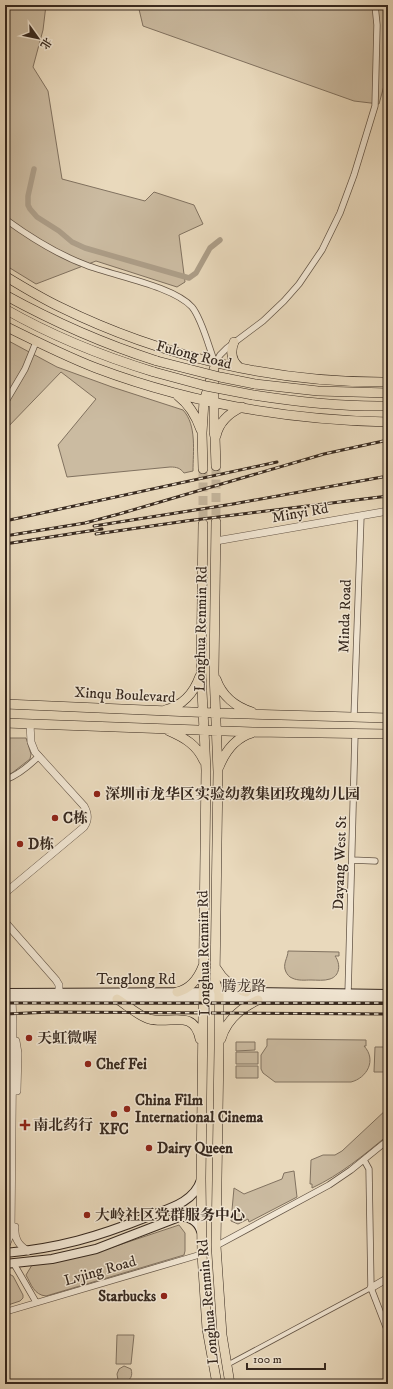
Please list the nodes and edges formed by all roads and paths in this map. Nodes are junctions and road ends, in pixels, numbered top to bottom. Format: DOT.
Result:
graph roads {
  1 [pos="375,5"];
  2 [pos="5,219"];
  3 [pos="5,276"];
  4 [pos="5,295"];
  5 [pos="5,309"];
  6 [pos="5,326"];
  7 [pos="234,342"];
  8 [pos="35,345"];
  9 [pos="215,364"];
  10 [pos="240,368"];
  11 [pos="388,382"];
  12 [pos="172,392"];
  13 [pos="388,393"];
  14 [pos="204,401"];
  15 [pos="5,402"];
  16 [pos="214,403"];
  17 [pos="388,406"];
  18 [pos="242,408"];
  19 [pos="388,422"];
  20 [pos="202,433"];
  21 [pos="216,437"];
  22 [pos="216,466"];
  23 [pos="203,469"];
  24 [pos="388,511"];
  25 [pos="361,516"];
  26 [pos="216,522"];
  27 [pos="203,524"];
  28 [pos="216,541"];
  29 [pos="201,671"];
  30 [pos="214,672"];
  31 [pos="5,704"];
  32 [pos="160,711"];
  33 [pos="203,713"];
  34 [pos="215,713"];
  35 [pos="262,714"];
  36 [pos="354,717"];
  37 [pos="388,718"];
  38 [pos="5,723"];
  39 [pos="30,724"];
  40 [pos="160,729"];
  41 [pos="205,730"];
  42 [pos="217,731"];
  43 [pos="256,732"];
  44 [pos="355,734"];
  45 [pos="388,734"];
  46 [pos="39,756"];
  47 [pos="206,770"];
  48 [pos="218,772"];
  49 [pos="5,780"];
  50 [pos="352,860"];
  51 [pos="375,861"];
  52 [pos="5,893"];
  53 [pos="5,922"];
  54 [pos="204,965"];
  55 [pos="215,967"];
  56 [pos="177,992"];
  57 [pos="246,992"];
  58 [pos="5,993"];
  59 [pos="59,993"];
  60 [pos="348,994"];
  61 [pos="388,994"];
  62 [pos="203,996"];
  63 [pos="219,996"];
  64 [pos="8,999"];
  65 [pos="117,999"];
  66 [pos="258,1000"];
  67 [pos="388,1000"];
  68 [pos="13,1023"];
  69 [pos="219,1048"];
  70 [pos="203,1051"];
  71 [pos="388,1140"];
  72 [pos="364,1160"];
  73 [pos="201,1179"];
  74 [pos="201,1231"];
  75 [pos="216,1246"];
  76 [pos="5,1248"];
  77 [pos="28,1251"];
  78 [pos="5,1253"];
  79 [pos="202,1254"];
  80 [pos="5,1264"];
  81 [pos="14,1264"];
  82 [pos="388,1278"];
  83 [pos="371,1288"];
  84 [pos="36,1302"];
  85 [pos="5,1312"];
  86 [pos="388,1332"];
  87 [pos="227,1365"];
  88 [pos="217,1384"];
  89 [pos="230,1384"];
  1 -- 7 [label="street"];
  2 -- 9 [label="street"];
  3 -- 9 [label="main road"];
  4 -- 13 [label="main road, Fulong Road, bridge"];
  5 -- 17 [label="main road, Fulong Road, bridge"];
  6 -- 8 [label="main road"];
  7 -- 9 [label="street"];
  7 -- 10 [label="main road"];
  8 -- 12 [label="main road"];
  8 -- 15 [label="street"];
  9 -- 10 [label="main road"];
  9 -- 14 [label="main road"];
  9 -- 16 [label="main road"];
  10 -- 11 [label="main road"];
  12 -- 14 [label="main road"];
  12 -- 20 [label="main road"];
  14 -- 16 [label="main road"];
  14 -- 20 [label="main road"];
  16 -- 18 [label="main road"];
  16 -- 21 [label="main road"];
  18 -- 19 [label="main road"];
  18 -- 21 [label="main road"];
  20 -- 23 [label="main road"];
  21 -- 22 [label="main road"];
  24 -- 25 [label="street, Minyi Rd"];
  25 -- 28 [label="street, Minyi Rd"];
  25 -- 36 [label="street, Minda Road"];
  26 -- 28 [label="main road, Longhua Renmin Rd"];
  27 -- 29 [label="main road, Longhua Renmin Rd"];
  28 -- 30 [label="main road, Longhua Renmin Rd"];
  29 -- 32 [label="main road"];
  29 -- 33 [label="main road, Longhua Renmin Rd"];
  30 -- 34 [label="main road, Longhua Renmin Rd"];
  30 -- 35 [label="main road"];
  31 -- 32 [label="main road, Xinqu Boulevard"];
  32 -- 33 [label="main road, Xinqu Boulevard"];
  33 -- 34 [label="main road, Xinqu Boulevard"];
  33 -- 41 [label="main road, Longhua Renmin Rd"];
  34 -- 35 [label="main road, Xinqu Boulevard"];
  34 -- 42 [label="main road, Longhua Renmin Rd"];
  35 -- 36 [label="main road, Xinqu Boulevard"];
  36 -- 37 [label="main road, Xinqu Boulevard"];
  38 -- 39 [label="main road"];
  39 -- 40 [label="main road"];
  39 -- 46 [label="street"];
  40 -- 41 [label="main road"];
  40 -- 47 [label="main road"];
  41 -- 42 [label="main road"];
  41 -- 47 [label="main road, Longhua Renmin Rd"];
  42 -- 43 [label="main road"];
  42 -- 48 [label="main road, Longhua Renmin Rd"];
  43 -- 44 [label="main road"];
  43 -- 48 [label="main road"];
  44 -- 45 [label="main road"];
  44 -- 50 [label="street, Dayang West St"];
  46 -- 49 [label="street"];
  46 -- 52 [label="street"];
  47 -- 54 [label="main road, Longhua Renmin Rd"];
  48 -- 55 [label="main road, Longhua Renmin Rd"];
  50 -- 51 [label="street"];
  50 -- 60 [label="street, Dayang West St"];
  53 -- 59 [label="street"];
  54 -- 56 [label="main road"];
  54 -- 62 [label="main road, Longhua Renmin Rd"];
  55 -- 57 [label="main road"];
  55 -- 63 [label="main road, Longhua Renmin Rd"];
  56 -- 59 [label="main road, Tenglong Rd"];
  56 -- 62 [label="main road, Tenglong Rd"];
  57 -- 60 [label="main road, Tenglong Rd"];
  57 -- 63 [label="main road, Tenglong Rd"];
  58 -- 59 [label="main road, Tenglong Rd"];
  60 -- 61 [label="main road, Tenglong Rd"];
  62 -- 63 [label="main road, Tenglong Rd"];
  62 -- 65 [label="main road, 腾龙路"];
  62 -- 70 [label="main road, Longhua Renmin Rd"];
  63 -- 66 [label="main road, 腾龙路"];
  63 -- 69 [label="main road, Longhua Renmin Rd"];
  64 -- 65 [label="main road, 腾龙路"];
  64 -- 68 [label="street"];
  65 -- 70 [label="main road"];
  66 -- 67 [label="main road, 腾龙路"];
  66 -- 69 [label="main road"];
  68 -- 76 [label="street"];
  68 -- 77 [label="street"];
  69 -- 75 [label="main road, Longhua Renmin Rd"];
  70 -- 73 [label="main road, Longhua Renmin Rd"];
  71 -- 72 [label="street"];
  72 -- 75 [label="street"];
  72 -- 83 [label="street"];
  73 -- 74 [label="main road, Longhua Renmin Rd"];
  73 -- 77 [label="main road"];
  74 -- 79 [label="main road, Longhua Renmin Rd"];
  74 -- 81 [label="main road"];
  75 -- 87 [label="main road, Longhua Renmin Rd"];
  77 -- 78 [label="main road"];
  79 -- 84 [label="street, Lvjing Road"];
  79 -- 88 [label="main road, Longhua Renmin Rd"];
  80 -- 81 [label="main road"];
  81 -- 84 [label="street"];
  82 -- 83 [label="street"];
  83 -- 86 [label="street"];
  83 -- 87 [label="street"];
  84 -- 85 [label="street, Lvjing Road"];
  87 -- 89 [label="main road, Longhua Renmin Rd"];
}
